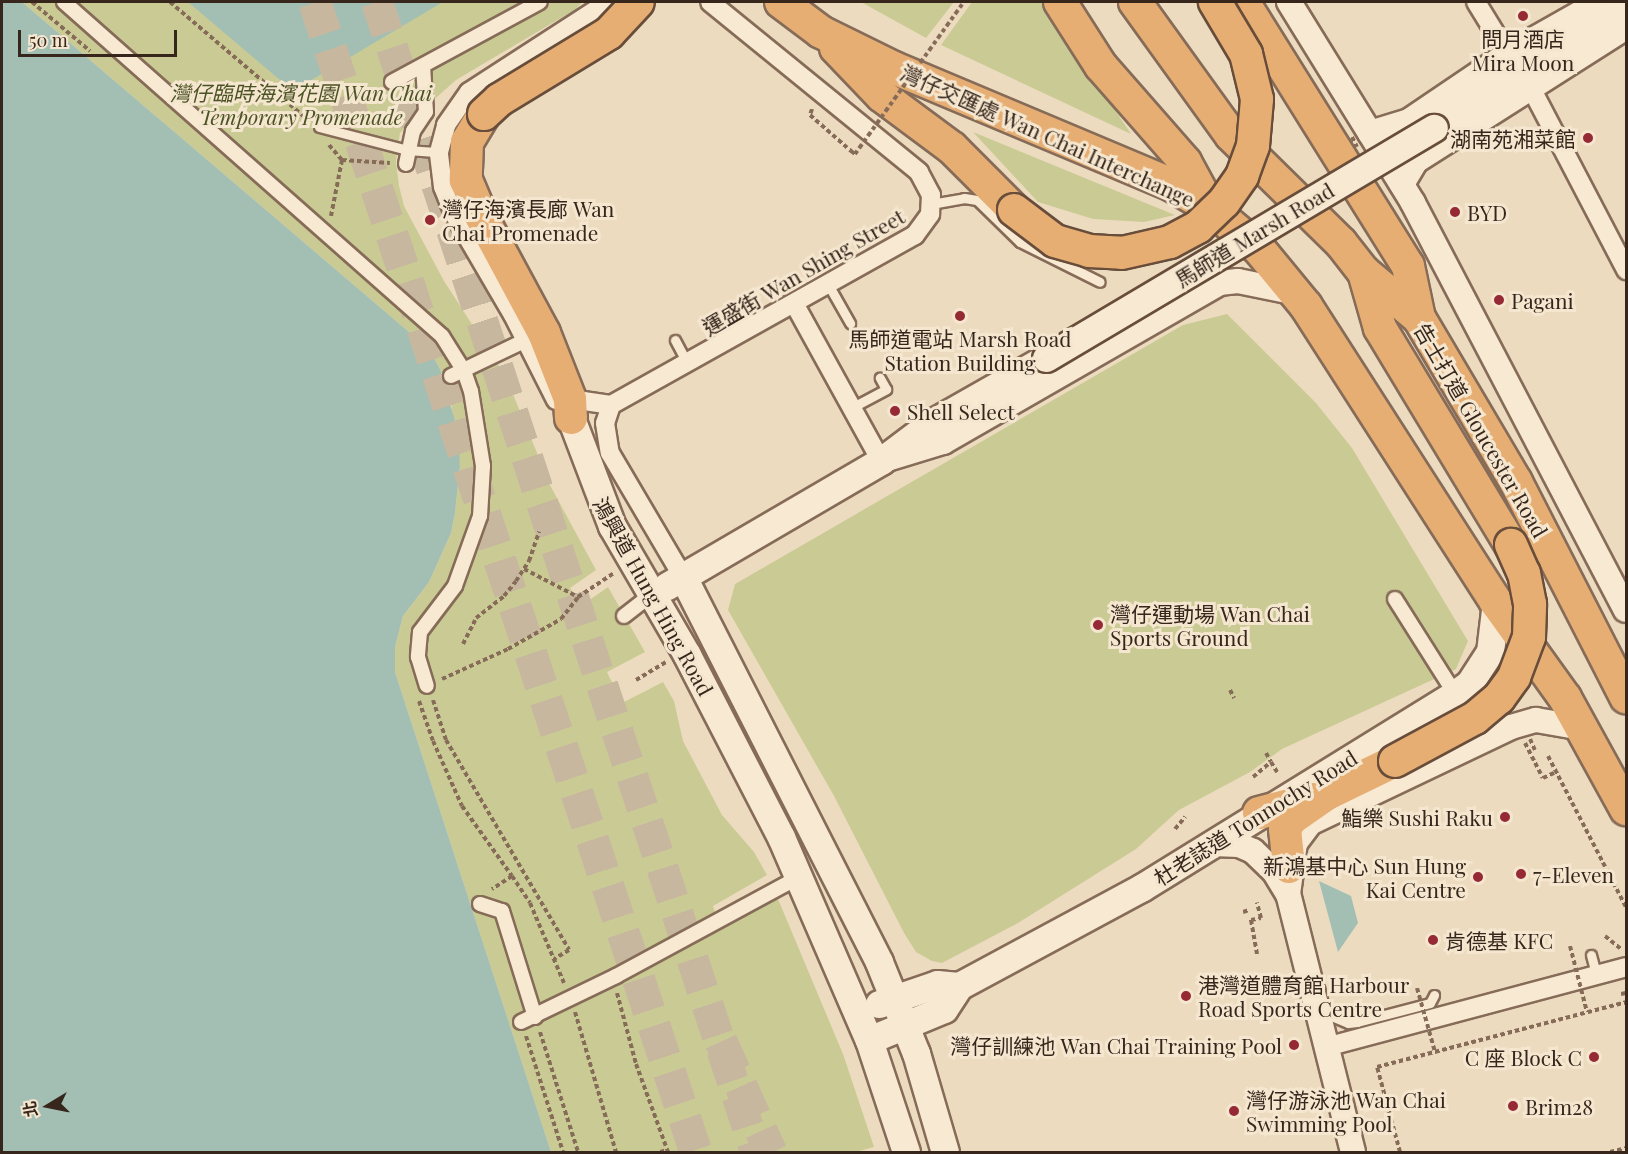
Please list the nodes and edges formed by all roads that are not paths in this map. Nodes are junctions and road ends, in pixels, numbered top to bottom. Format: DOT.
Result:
graph roads {
  1 [pos="64,2"];
  2 [pos="540,2"];
  3 [pos="638,2"];
  4 [pos="710,2"];
  5 [pos="781,2"];
  6 [pos="1060,2"];
  7 [pos="1135,2"];
  8 [pos="1215,2"];
  9 [pos="1243,2"];
  10 [pos="1289,2"];
  11 [pos="1476,2"];
  12 [pos="1600,2"];
  13 [pos="604,4"];
  14 [pos="1626,8"];
  15 [pos="1626,27"];
  16 [pos="821,32"];
  17 [pos="423,66"];
  18 [pos="1518,71"];
  19 [pos="392,82"];
  20 [pos="1409,121"];
  21 [pos="319,131"];
  22 [pos="1370,133"];
  23 [pos="439,152"];
  24 [pos="1429,152"];
  25 [pos="406,157"];
  26 [pos="1402,184"];
  27 [pos="931,204"];
  28 [pos="1209,207"];
  29 [pos="1626,270"];
  30 [pos="1364,272"];
  31 [pos="1100,282"];
  32 [pos="829,286"];
  33 [pos="1297,293"];
  34 [pos="795,305"];
  35 [pos="1419,318"];
  36 [pos="850,323"];
  37 [pos="526,340"];
  38 [pos="675,340"];
  39 [pos="688,364"];
  40 [pos="457,374"];
  41 [pos="880,378"];
  42 [pos="611,405"];
  43 [pos="570,408"];
  44 [pos="850,409"];
  45 [pos="881,461"];
  46 [pos="673,583"];
  47 [pos="1395,598"];
  48 [pos="1496,602"];
  49 [pos="1626,610"];
  50 [pos="624,616"];
  51 [pos="427,686"];
  52 [pos="1455,694"];
  53 [pos="1626,697"];
  54 [pos="1583,728"];
  55 [pos="1327,794"];
  56 [pos="1626,810"];
  57 [pos="1259,813"];
  58 [pos="1214,844"];
  59 [pos="797,878"];
  60 [pos="1289,880"];
  61 [pos="480,904"];
  62 [pos="1591,955"];
  63 [pos="1626,967"];
  64 [pos="1596,974"];
  65 [pos="959,986"];
  66 [pos="894,997"];
  67 [pos="1317,1010"];
  68 [pos="858,1014"];
  69 [pos="1439,1016"];
  70 [pos="536,1017"];
  71 [pos="521,1022"];
  72 [pos="906,1027"];
  73 [pos="870,1040"];
  74 [pos="1326,1047"];
  75 [pos="906,1152"];
  76 [pos="945,1152"];
  77 [pos="1353,1152"];
  1 -- 40 [label="street"];
  2 -- 17 [label="street"];
  3 -- 43 [label="highway, bridge"];
  4 -- 27 [label="street, 運盛街 Wan Shing Street"];
  5 -- 16 [label="highway, 灣仔交匯處 Wan Chai Interchange"];
  6 -- 28 [label="highway"];
  7 -- 30 [label="highway, 告士打道 Gloucester Road"];
  8 -- 16 [label="highway, bridge"];
  9 -- 35 [label="highway"];
  10 -- 22 [label="street, 告士打道 Gloucester Road"];
  11 -- 18 [label="street"];
  12 -- 18 [label="street, 馬師道 Marsh Road"];
  13 -- 23 [label="street, 鴻興道 Hung Hing Road"];
  14 -- 18 [label="main road, 馬師道 Marsh Road"];
  15 -- 18 [label="street, 馬師道 Marsh Road"];
  16 -- 28 [label="highway, 灣仔交匯處 Wan Chai Interchange"];
  17 -- 19 [label="street"];
  17 -- 25 [label="street"];
  18 -- 20 [label="street, 馬師道 Marsh Road"];
  18 -- 24 [label="street, 馬師道 Marsh Road"];
  18 -- 29 [label="street"];
  18 -- 45 [label="main road, 馬師道 Marsh Road, bridge"];
  20 -- 22 [label="street, 馬師道 Marsh Road"];
  20 -- 24 [label="street"];
  21 -- 25 [label="lane"];
  22 -- 26 [label="street, 告士打道 Gloucester Road"];
  23 -- 25 [label="lane"];
  23 -- 37 [label="street, 鴻興道 Hung Hing Road"];
  24 -- 26 [label="street, 馬師道 Marsh Road"];
  26 -- 49 [label="street, 告士打道 Gloucester Road"];
  27 -- 31 [label="lane"];
  27 -- 32 [label="street, 運盛街 Wan Shing Street"];
  28 -- 33 [label="highway, 灣仔交匯處 Wan Chai Interchange"];
  30 -- 35 [label="highway, 告士打道 Gloucester Road"];
  30 -- 55 [label="highway, bridge"];
  32 -- 34 [label="street, 運盛街 Wan Shing Street"];
  32 -- 36 [label="lane"];
  33 -- 45 [label="street, 馬師道 Marsh Road"];
  33 -- 48 [label="highway"];
  34 -- 39 [label="street, 運盛街 Wan Shing Street"];
  34 -- 44 [label="street"];
  35 -- 53 [label="highway, 告士打道 Gloucester Road"];
  37 -- 40 [label="street"];
  37 -- 43 [label="street, 鴻興道 Hung Hing Road"];
  38 -- 39 [label="lane"];
  39 -- 42 [label="street, 運盛街 Wan Shing Street"];
  40 -- 51 [label="street"];
  41 -- 44 [label="lane"];
  42 -- 43 [label="street"];
  42 -- 46 [label="street, 鴻興道 Hung Hing Road"];
  43 -- 46 [label="main road, 鴻興道 Hung Hing Road"];
  44 -- 45 [label="street"];
  45 -- 46 [label="main road, 馬師道 Marsh Road"];
  46 -- 50 [label="street"];
  46 -- 59 [label="main road, 鴻興道 Hung Hing Road"];
  46 -- 66 [label="main road, 鴻興道 Hung Hing Road"];
  47 -- 52 [label="street"];
  48 -- 52 [label="main road, 杜老誌道 Tonnochy Road"];
  48 -- 54 [label="highway"];
  52 -- 57 [label="main road, 杜老誌道 Tonnochy Road"];
  54 -- 56 [label="highway"];
  54 -- 60 [label="street, 杜老誌道 Tonnochy Road"];
  55 -- 57 [label="highway"];
  55 -- 60 [label="highway"];
  57 -- 58 [label="main road, 杜老誌道 Tonnochy Road"];
  58 -- 60 [label="street"];
  58 -- 65 [label="main road, 杜老誌道 Tonnochy Road"];
  59 -- 68 [label="main road, 鴻興道 Hung Hing Road"];
  59 -- 70 [label="street"];
  60 -- 67 [label="street"];
  61 -- 70 [label="street"];
  62 -- 64 [label="lane"];
  63 -- 64 [label="street"];
  64 -- 69 [label="street"];
  65 -- 66 [label="main road, 杜老誌道 Tonnochy Road"];
  65 -- 72 [label="main road, 杜老誌道 Tonnochy Road"];
  66 -- 68 [label="main road, 杜老誌道 Tonnochy Road"];
  66 -- 72 [label="main road, 鴻興道 Hung Hing Road"];
  67 -- 69 [label="lane"];
  67 -- 74 [label="street"];
  68 -- 73 [label="main road, 鴻興道 Hung Hing Road"];
  69 -- 74 [label="street"];
  70 -- 71 [label="street"];
  72 -- 73 [label="main road, 杜老誌道 Tonnochy Road"];
  72 -- 76 [label="main road, 鴻興道 Hung Hing Road"];
  73 -- 75 [label="main road, 鴻興道 Hung Hing Road"];
  74 -- 77 [label="street"];
}
